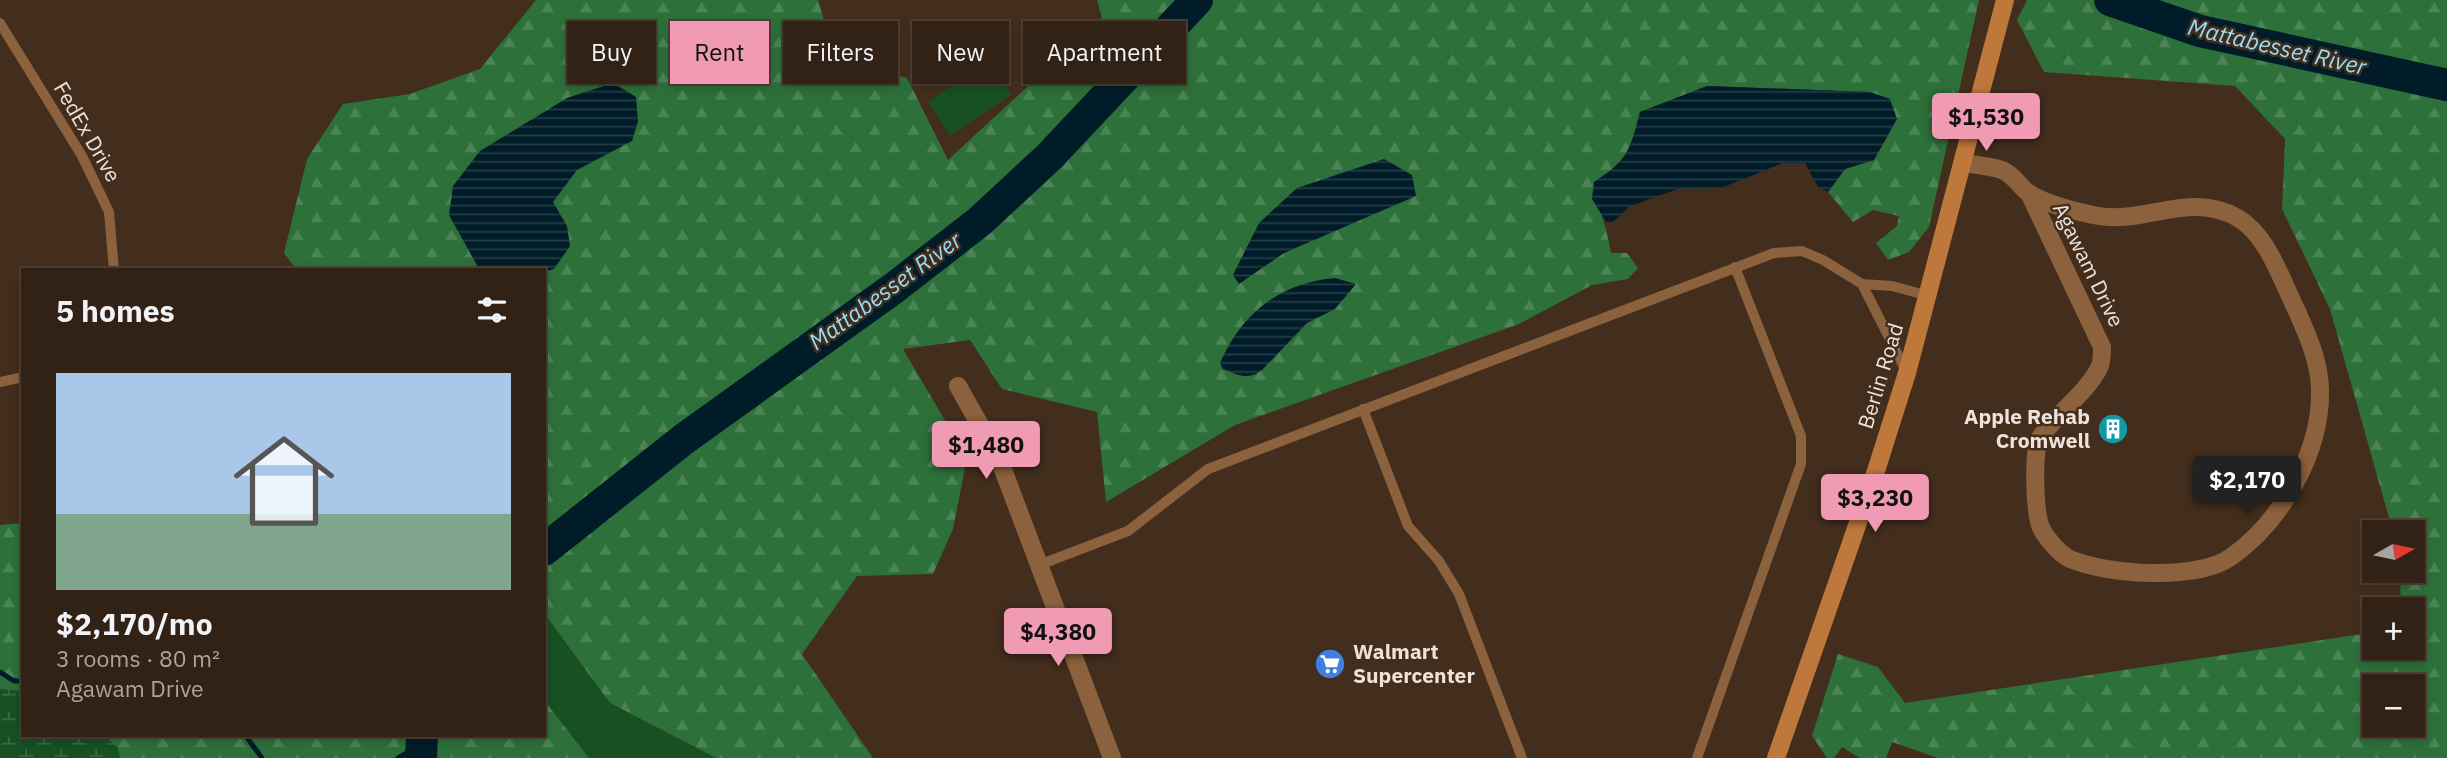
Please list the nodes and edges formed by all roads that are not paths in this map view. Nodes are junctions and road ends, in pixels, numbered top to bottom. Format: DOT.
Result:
graph roads {
  1 [pos="2005,0"];
  2 [pos="0,23"];
  3 [pos="1964,163"];
  4 [pos="2029,194"];
  5 [pos="1735,267"];
  6 [pos="114,268"];
  7 [pos="1862,284"];
  8 [pos="1929,296"];
  9 [pos="1907,373"];
  10 [pos="21,377"];
  11 [pos="0,382"];
  12 [pos="958,386"];
  13 [pos="1363,409"];
  14 [pos="1039,565"];
  15 [pos="1112,758"];
  16 [pos="1522,758"];
  17 [pos="1697,758"];
  18 [pos="1776,758"];
  1 -- 3 [label="main road, Berlin Road"];
  2 -- 6 [label="lane, FedEx Drive"];
  3 -- 4 [label="street, Agawam Drive"];
  3 -- 8 [label="main road, Berlin Road"];
  4 -- 4 [label="street, Agawam Drive"];
  5 -- 7 [label="lane"];
  5 -- 13 [label="lane"];
  5 -- 17 [label="lane"];
  7 -- 8 [label="lane"];
  7 -- 9 [label="lane"];
  8 -- 9 [label="main road, Berlin Road"];
  9 -- 18 [label="main road, Berlin Road"];
  10 -- 11 [label="lane"];
  12 -- 14 [label="street"];
  13 -- 14 [label="lane"];
  13 -- 16 [label="lane"];
  14 -- 15 [label="street"];
}
